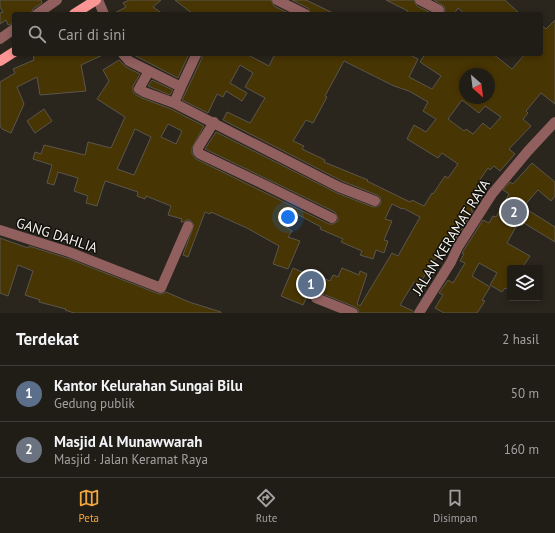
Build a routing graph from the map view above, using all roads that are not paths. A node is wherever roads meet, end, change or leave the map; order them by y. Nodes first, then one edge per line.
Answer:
1 (57, 0) edge
2 (97, 0) edge
3 (277, 0) edge
4 (420, 0) edge
5 (439, 10) dead end
6 (40, 12) edge
7 (77, 12) edge
8 (103, 12) edge
9 (301, 12) edge
10 (12, 31) edge
11 (0, 39) edge
12 (12, 53) edge
13 (124, 56) edge
14 (196, 56) edge
15 (0, 60) edge
16 (149, 71) junction
17 (181, 87) junction
18 (174, 102) junction
19 (214, 122) junction
20 (555, 122) edge
21 (375, 201) dead end
22 (332, 218) dead end
23 (188, 226) dead end
24 (0, 230) edge
25 (316, 298) dead end
26 (353, 313) edge
27 (420, 313) edge

1 - 6 street
2 - 7 main road
2 - 8 street
3 - 9 street
4 - 5 street
10 - 11 street
12 - 15 main road
13 - 16 street
14 - 17 street
16 - 17 street
16 - 18 street
17 - 18 street
18 - 19 street
19 - 21 street
19 - 22 street
20 - 27 street, JALAN KERAMAT RAYA
23 - 24 street, GANG DAHLIA
25 - 26 street

